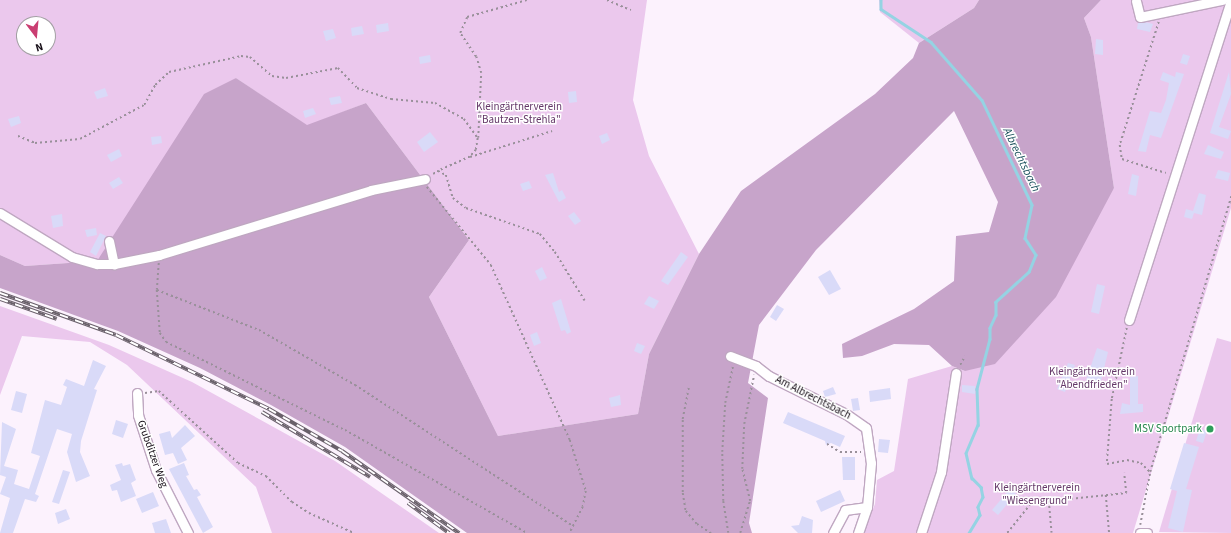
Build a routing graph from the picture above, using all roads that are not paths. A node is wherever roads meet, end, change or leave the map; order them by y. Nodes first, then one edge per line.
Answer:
1 (1222, 0) edge
2 (1231, 0) edge
3 (1136, 1) dead end
4 (425, 179) road end
5 (0, 213) edge
6 (109, 241) dead end
7 (114, 264) junction
8 (1128, 320) road end
9 (732, 357) road end
10 (956, 373) dead end
11 (137, 393) road end
12 (867, 507) junction
13 (188, 533) edge
14 (833, 533) edge
15 (858, 533) edge
16 (921, 533) edge

1 - 3 street
2 - 8 street
4 - 7 street
5 - 7 street
6 - 7 street
9 - 12 street, Am Albrechtsbach
10 - 16 street
11 - 13 street, Grubditzer Weg
12 - 14 street
12 - 15 street, Am Albrechtsbach

